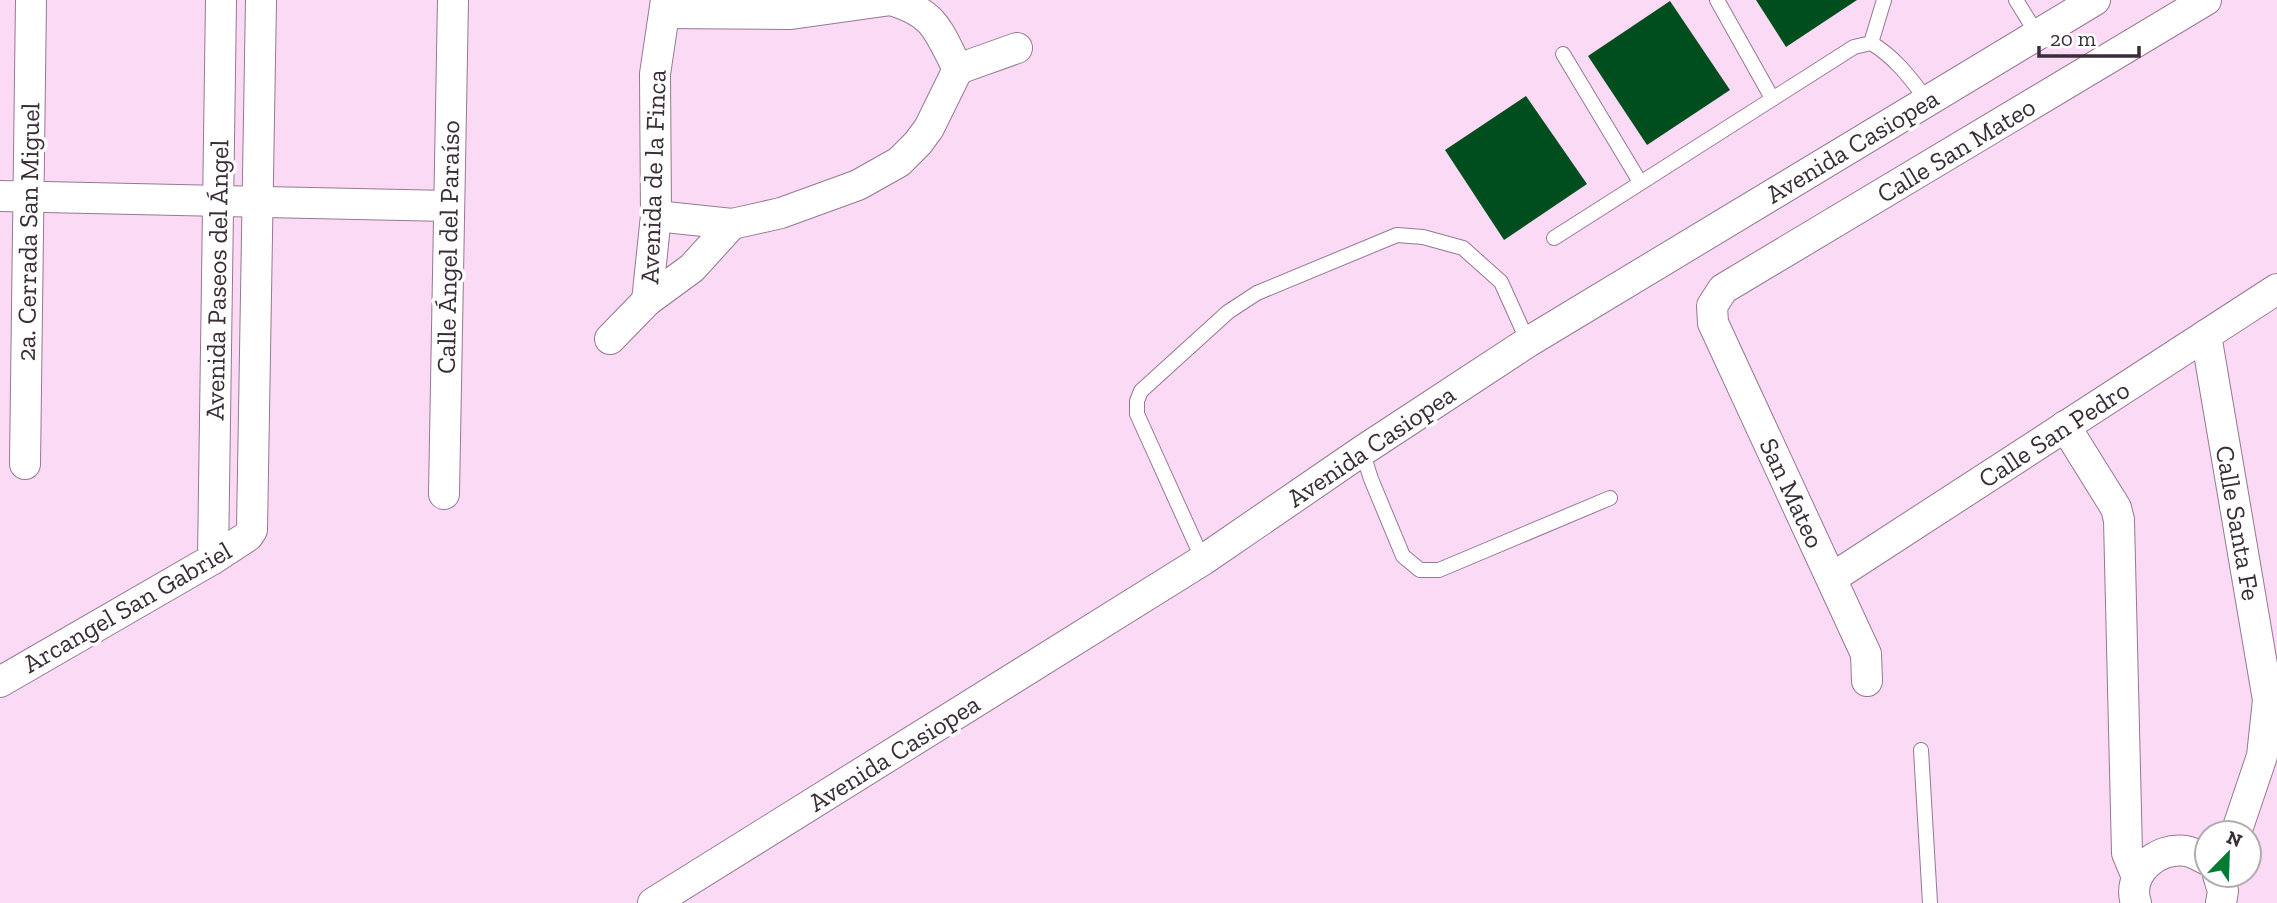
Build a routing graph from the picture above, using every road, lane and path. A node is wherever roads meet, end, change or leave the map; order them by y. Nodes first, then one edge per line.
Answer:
1 (31, 0) edge
2 (221, 0) edge
3 (261, 0) edge
4 (453, 0) edge
5 (891, 0) edge
6 (1717, 0) edge
7 (1884, 0) edge
8 (2016, 0) edge
9 (2095, 0) edge
10 (2206, 0) edge
11 (666, 6) edge
12 (2037, 34) junction
13 (1871, 43) junction
14 (1017, 48) dead end
15 (1563, 54) dead end
16 (958, 69) junction
17 (1772, 98) junction
18 (1927, 100) junction
19 (1640, 182) junction
20 (14, 196) edge
21 (218, 201) junction
22 (258, 201) junction
23 (449, 206) junction
24 (656, 216) junction
25 (732, 224) junction
26 (1554, 237) dead end
27 (2277, 289) edge
28 (648, 301) junction
29 (1712, 306) joint
30 (2206, 335) junction
31 (610, 339) dead end
32 (1528, 342) junction
33 (2065, 426) junction
34 (1362, 451) junction
35 (25, 464) dead end
36 (444, 495) dead end
37 (1610, 498) dead end
38 (252, 530) joint
39 (213, 559) junction
40 (1203, 561) junction
41 (1832, 578) junction
42 (2271, 678) edge
43 (1867, 681) dead end
44 (0, 682) edge
45 (1921, 750) dead end
46 (2241, 819) edge
47 (2193, 855) edge
48 (2136, 890) edge
49 (653, 903) edge
50 (1930, 903) edge

1 - 20 street, 2a. Cerrada San Miguel
2 - 21 street, Avenida Paseos del Ángel
3 - 22 street, Avenida Paseos del Ángel
4 - 23 street, Calle Ángel del Paraíso
5 - 11 street
5 - 16 street
6 - 17 lane
7 - 13 lane
8 - 12 lane
9 - 12 street, Avenida Casiopea
10 - 29 street, Calle San Mateo
11 - 24 street, Avenida de la Finca
12 - 18 street, Avenida Casiopea
13 - 17 lane
13 - 18 lane
14 - 16 street
15 - 19 lane
16 - 25 street
17 - 19 lane
18 - 32 street, Avenida Casiopea
19 - 26 lane
20 - 21 street
20 - 35 street, 2a. Cerrada San Miguel
21 - 22 street
21 - 39 street, Avenida Paseos del Ángel
22 - 23 street
22 - 38 street, Avenida Paseos del Ángel
23 - 36 street, Calle Ángel del Paraíso
24 - 25 street
24 - 28 street, Avenida de la Finca
25 - 28 street
27 - 30 street, Calle San Pedro
28 - 31 street, Avenida de la Finca
29 - 41 street, San Mateo
30 - 33 street, Calle San Pedro
30 - 42 street, Calle Santa Fe
32 - 34 street, Avenida Casiopea
32 - 40 lane
33 - 41 street, Calle San Pedro
33 - 48 street
34 - 37 lane
34 - 40 street, Avenida Casiopea
38 - 39 street, Arcangel San Gabriel
39 - 44 street, Arcangel San Gabriel
40 - 49 street, Avenida Casiopea
41 - 43 street, San Mateo
42 - 46 street, Calle Santa Fe
45 - 50 lane
47 - 48 street

